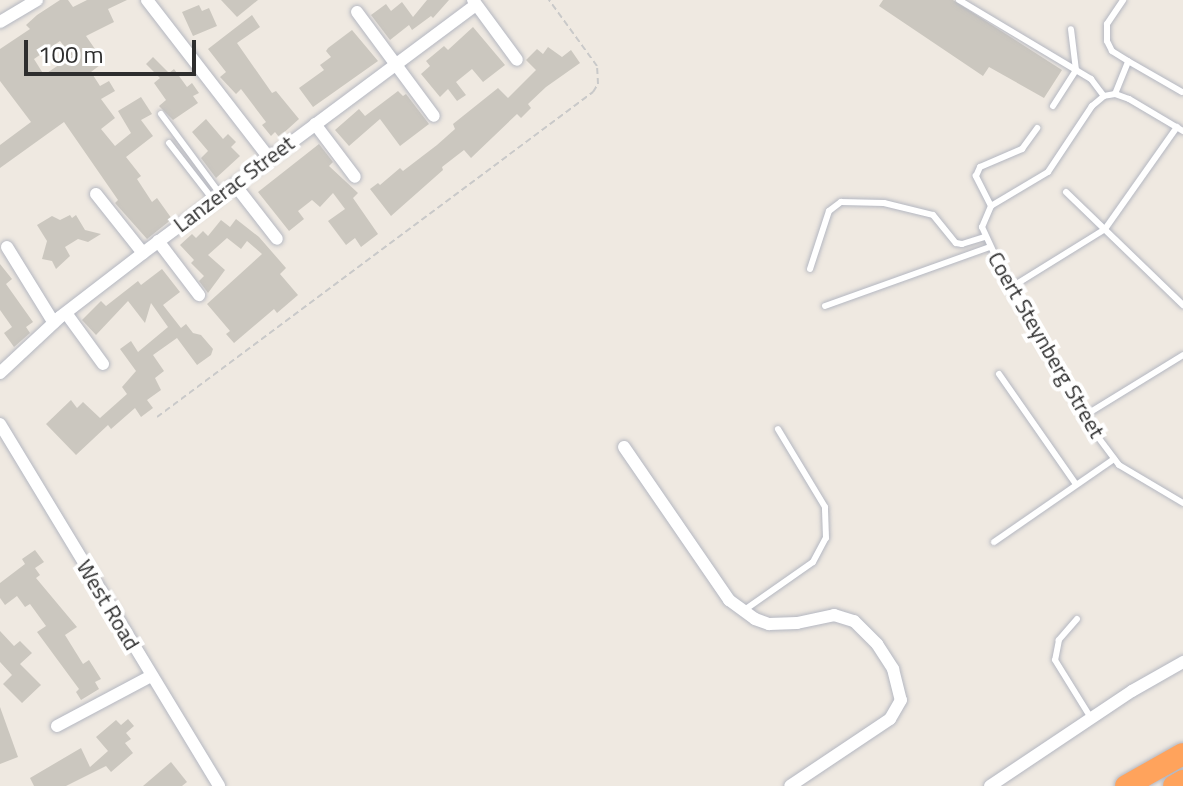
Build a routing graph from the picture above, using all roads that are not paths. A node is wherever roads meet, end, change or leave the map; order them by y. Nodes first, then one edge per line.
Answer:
1 (37, 0) edge
2 (147, 0) edge
3 (959, 0) edge
4 (1123, 0) edge
5 (474, 2) edge
6 (357, 12) dead end
7 (0, 22) edge
8 (1071, 29) dead end
9 (517, 60) dead end
10 (1128, 61) junction
11 (395, 65) junction
12 (1076, 70) junction
13 (1182, 92) edge
14 (1115, 94) junction
15 (1104, 96) junction
16 (1053, 106) dead end
17 (161, 114) dead end
18 (434, 116) dead end
19 (315, 124) junction
20 (1037, 128) dead end
21 (1180, 129) edge
22 (169, 143) dead end
23 (269, 158) junction
24 (355, 177) dead end
25 (235, 185) junction
26 (1066, 192) dead end
27 (96, 194) dead end
28 (218, 198) junction
29 (991, 206) junction
30 (1105, 229) junction
31 (985, 237) junction
32 (277, 239) dead end
33 (158, 241) junction
34 (7, 247) dead end
35 (990, 247) junction
36 (143, 253) junction
37 (810, 269) dead end
38 (1010, 288) junction
39 (199, 295) dead end
40 (1183, 305) edge
41 (825, 306) dead end
42 (66, 313) junction
43 (54, 323) junction
44 (1183, 355) edge
45 (103, 364) dead end
46 (0, 373) edge
47 (999, 374) dead end
48 (1084, 416) junction
49 (0, 424) edge
50 (778, 429) dead end
51 (624, 447) dead end
52 (1114, 459) junction
53 (1075, 483) junction
54 (1183, 503) edge
55 (994, 542) dead end
56 (743, 611) junction
57 (1077, 619) dead end
58 (1183, 662) edge
59 (151, 676) junction
60 (1091, 718) junction
61 (57, 726) dead end
62 (1183, 754) edge
63 (1183, 781) edge
64 (219, 786) edge
65 (790, 786) edge
66 (990, 786) edge
67 (1126, 786) edge
68 (1174, 786) edge

1 - 7 street
2 - 23 street
3 - 12 lane
4 - 10 lane
5 - 9 street
5 - 11 street, Lanzerac Street
6 - 11 street
8 - 12 lane
10 - 13 lane
10 - 14 lane
11 - 18 street
11 - 19 street, Lanzerac Street
12 - 15 lane
12 - 16 lane
14 - 15 lane
14 - 21 lane
15 - 29 lane
17 - 28 lane
19 - 23 street, Lanzerac Street
19 - 24 street
20 - 29 lane
21 - 30 lane
22 - 28 lane
23 - 25 street, Lanzerac Street
25 - 28 street, Lanzerac Street
25 - 32 street
26 - 30 lane
27 - 36 street
28 - 33 street, Lanzerac Street
29 - 31 lane, Coert Steynberg Street
30 - 38 lane
30 - 40 lane
31 - 35 lane, Coert Steynberg Street
31 - 37 lane
33 - 36 street, Lanzerac Street
33 - 39 street
34 - 43 street
35 - 38 lane, Coert Steynberg Street
35 - 41 lane
36 - 42 street, Lanzerac Street
38 - 48 lane, Coert Steynberg Street
42 - 43 street, Lanzerac Street
42 - 45 street
43 - 46 street, Lanzerac Street
44 - 48 lane
47 - 53 lane
48 - 52 lane, Coert Steynberg Street
49 - 59 street, West Road
50 - 56 lane
51 - 56 street
52 - 53 lane
52 - 54 lane, Coert Steynberg Street
53 - 55 lane
56 - 65 street
57 - 60 lane
58 - 60 street
59 - 61 street
59 - 64 street, West Road
60 - 66 street
62 - 67 highway
63 - 68 highway

